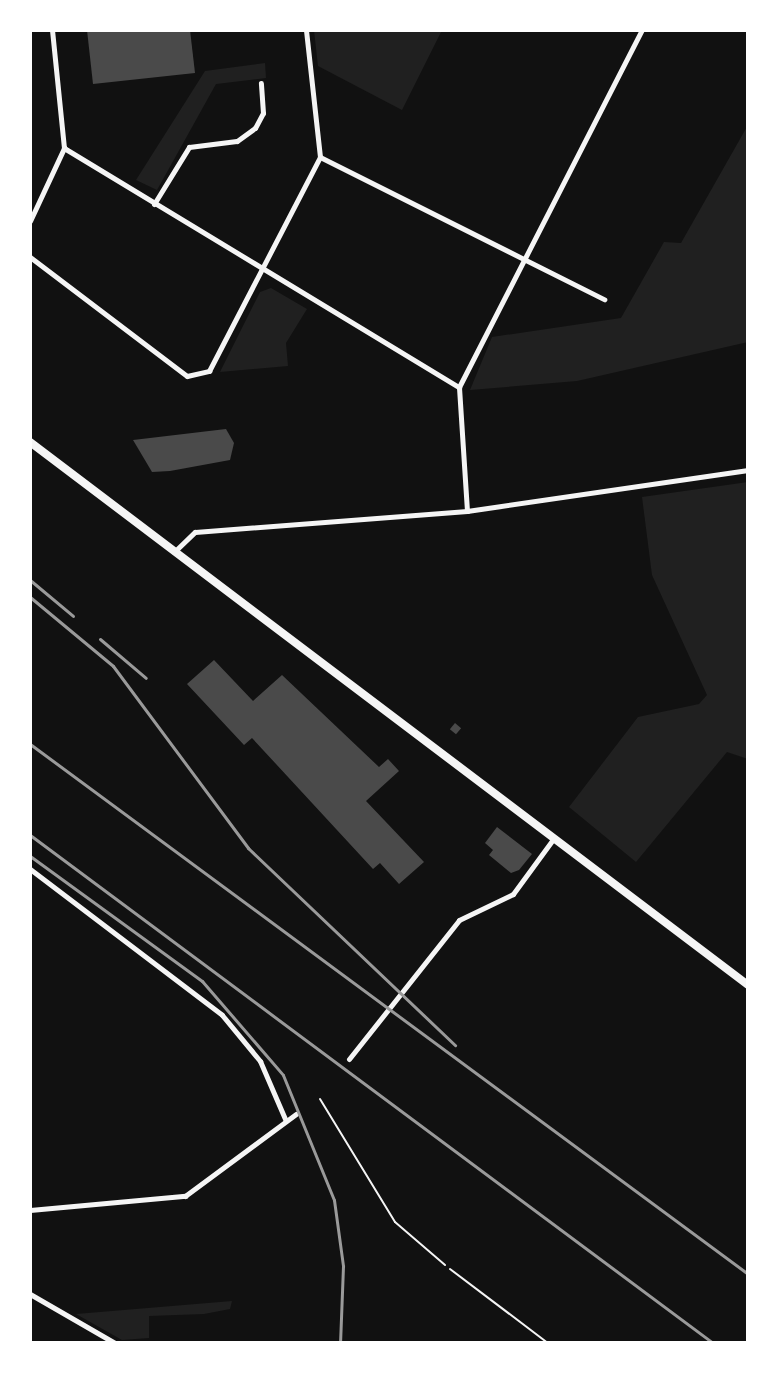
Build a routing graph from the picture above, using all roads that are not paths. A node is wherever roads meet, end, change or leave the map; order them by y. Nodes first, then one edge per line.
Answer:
1 (52, 30) edge
2 (306, 30) edge
3 (642, 30) edge
4 (261, 83) dead end
5 (64, 148) junction
6 (320, 157) junction
7 (154, 204) junction
8 (30, 221) edge
9 (30, 257) edge
10 (524, 260) junction
11 (261, 272) junction
12 (604, 299) dead end
13 (459, 387) junction
14 (30, 442) edge
15 (748, 470) edge
16 (467, 511) junction
17 (174, 552) junction
18 (554, 838) junction
19 (30, 869) edge
20 (748, 985) edge
21 (349, 1059) dead end
22 (320, 1099) dead end
23 (296, 1114) dead end
24 (286, 1121) junction
25 (30, 1210) edge
26 (445, 1265) road end
27 (30, 1294) edge
28 (115, 1343) edge

1 - 5 street
2 - 6 street
3 - 10 street
4 - 7 street
5 - 7 street
5 - 8 street
6 - 10 street
6 - 11 street
7 - 11 street
9 - 11 street
10 - 12 street
10 - 13 street
11 - 13 street
13 - 16 street
14 - 17 main road
15 - 16 street
16 - 17 street
17 - 18 main road
18 - 20 main road
18 - 21 street
19 - 24 street
22 - 26 lane
23 - 24 street
24 - 25 street
27 - 28 street

